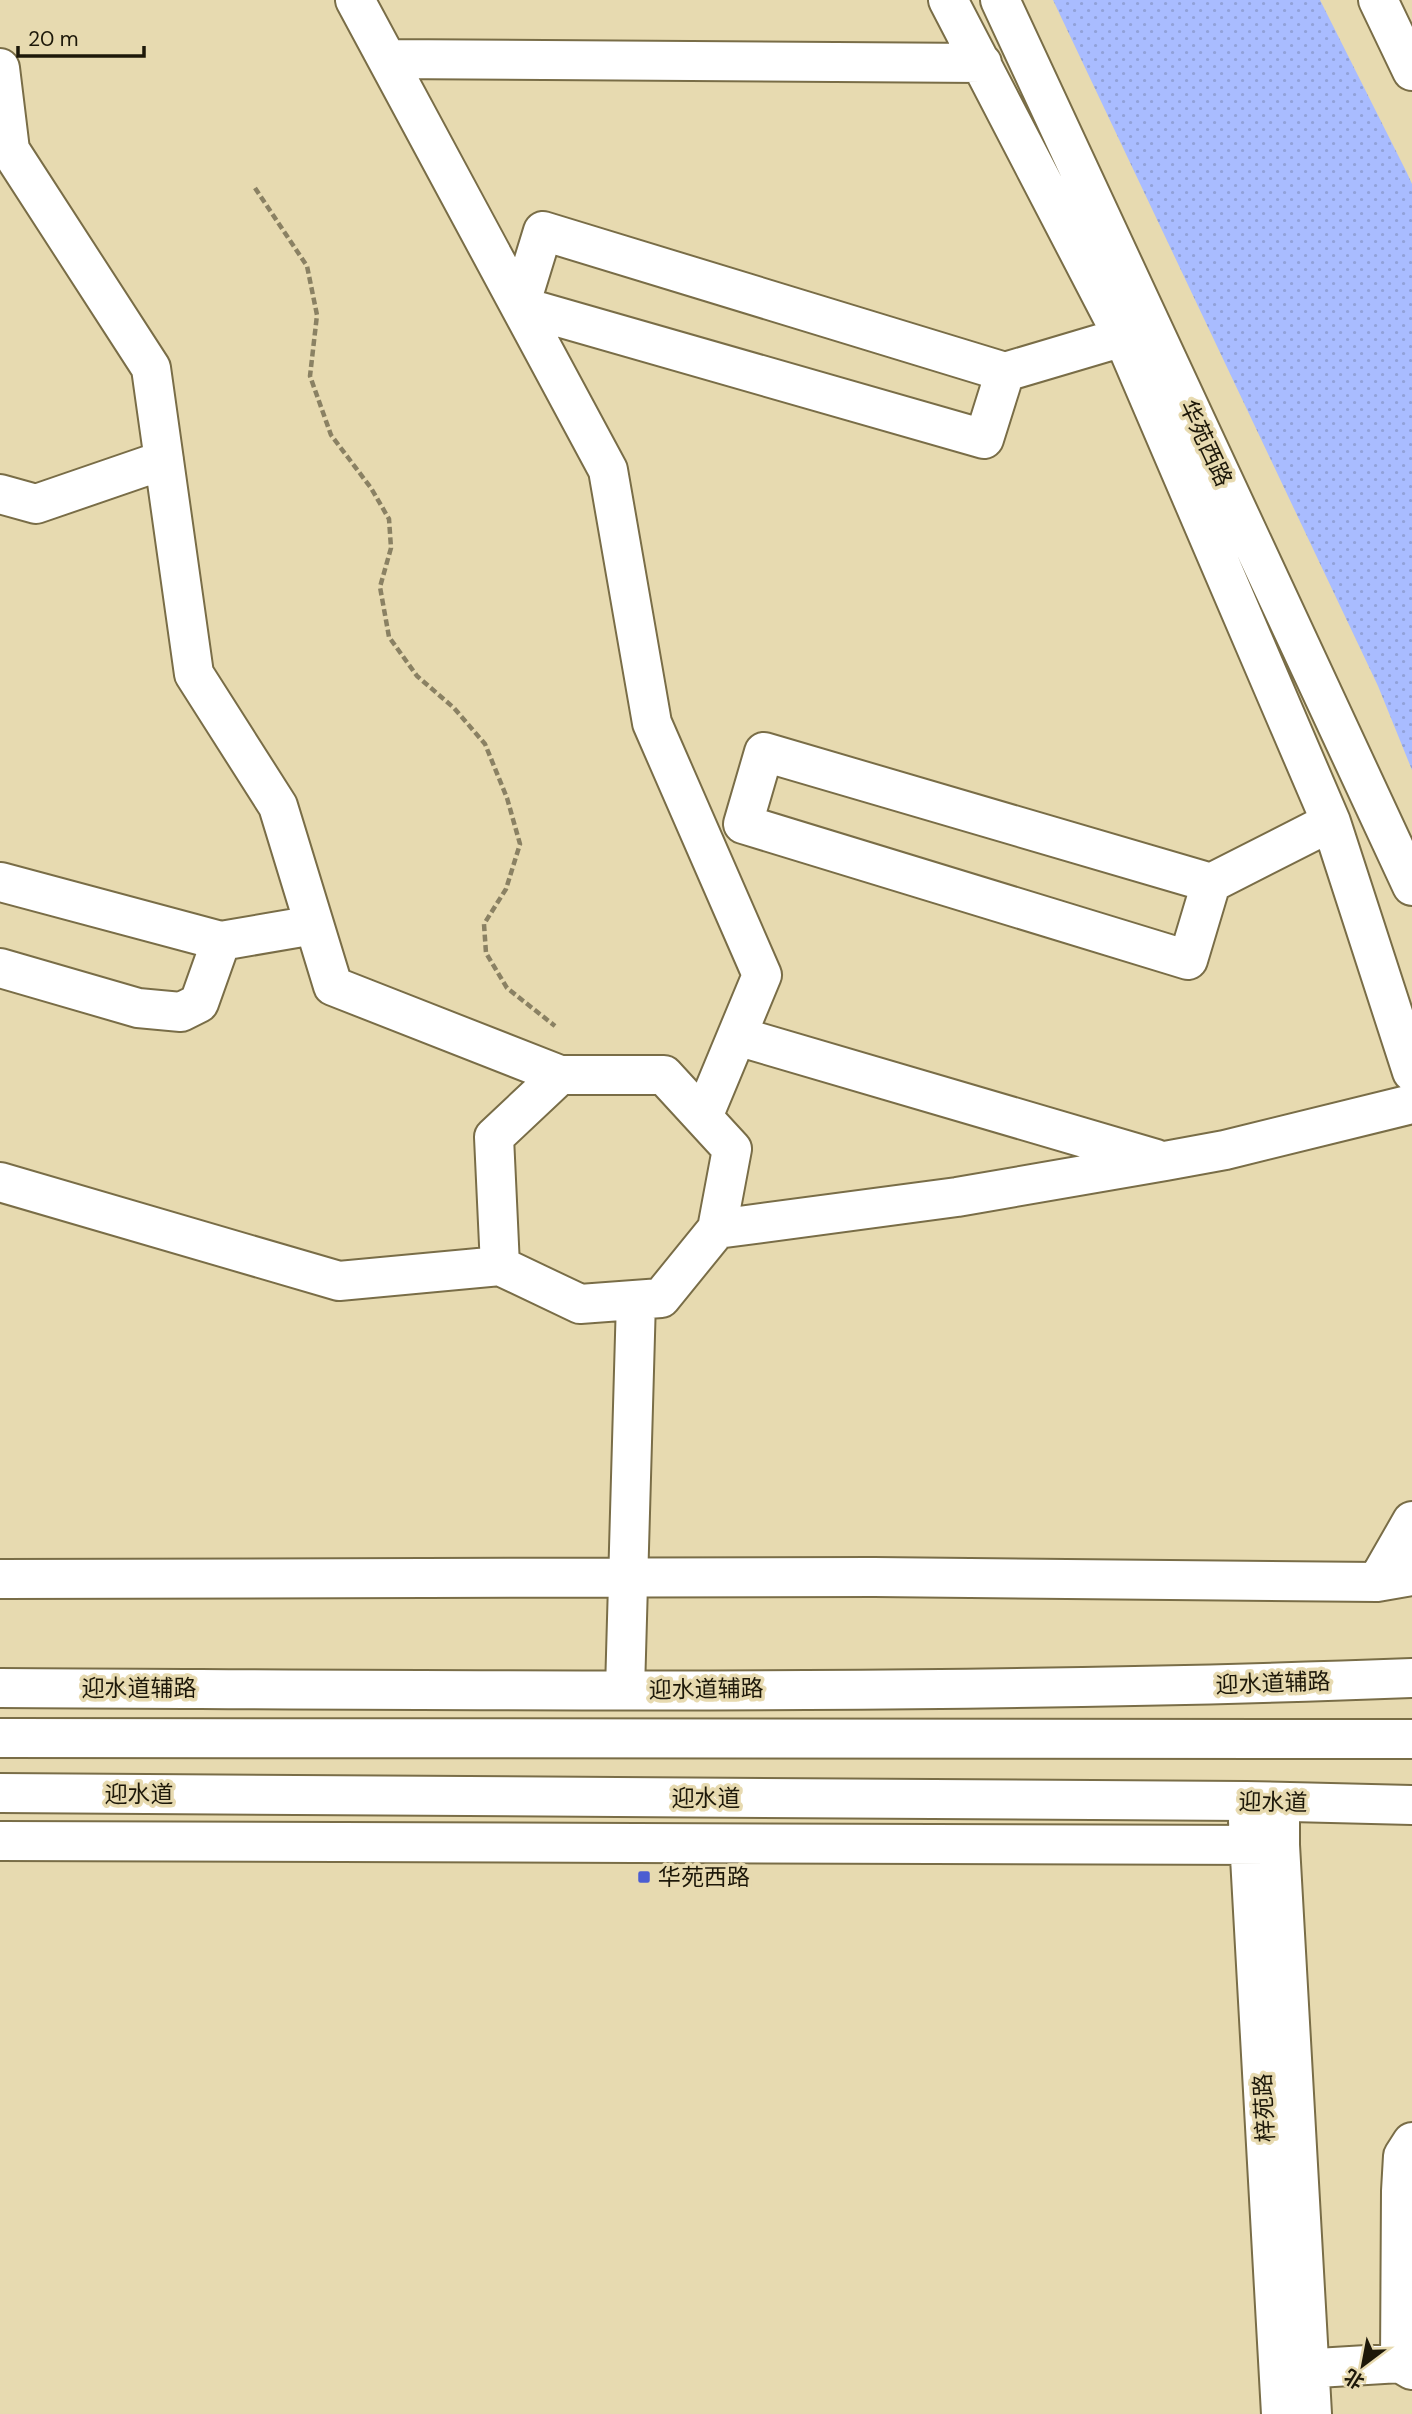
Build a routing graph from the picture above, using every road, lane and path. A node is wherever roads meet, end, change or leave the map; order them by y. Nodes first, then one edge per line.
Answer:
1 (355, 0) edge
2 (948, 0) edge
3 (1000, 0) edge
4 (1378, 0) edge
5 (387, 59) junction
6 (982, 63) junction
7 (0, 68) edge
8 (1412, 71) edge
9 (255, 188) dead end
10 (520, 306) junction
11 (1123, 337) junction
12 (1005, 372) junction
13 (164, 460) junction
14 (0, 494) edge
15 (1331, 821) junction
16 (743, 824) junction
17 (704, 841) junction
18 (1, 882) edge
19 (1211, 883) junction
20 (1412, 886) edge
21 (314, 925) junction
22 (221, 941) junction
23 (0, 968) edge
24 (561, 1032) dead end
25 (737, 1036) junction
26 (1412, 1072) edge
27 (560, 1075) junction
28 (1412, 1104) edge
29 (703, 1117) junction
30 (1165, 1161) junction
31 (0, 1182) edge
32 (717, 1228) junction
33 (500, 1266) junction
34 (636, 1300) junction
35 (1412, 1521) edge
36 (0, 1578) edge
37 (629, 1578) junction
38 (1394, 1579) edge
39 (1412, 1678) edge
40 (0, 1688) edge
41 (625, 1690) junction
42 (0, 1738) edge
43 (1412, 1739) edge
44 (0, 1793) edge
45 (1263, 1801) junction
46 (1412, 1805) edge
47 (0, 1841) edge
48 (1264, 1845) junction
49 (1412, 2141) edge
50 (1406, 2367) edge
51 (1294, 2369) junction
52 (1281, 2414) edge
53 (1312, 2414) edge

1 - 5 main road
2 - 6 main road
3 - 20 main road, 华苑西路
4 - 8 main road
5 - 6 main road
5 - 10 main road
6 - 11 main road
7 - 13 main road
9 - 24 path
10 - 12 main road
10 - 12 main road
10 - 17 main road
11 - 12 main road
11 - 15 main road
13 - 14 main road
13 - 21 main road
15 - 19 main road
15 - 26 main road
16 - 17 main road
16 - 19 main road
16 - 19 main road
17 - 25 main road
18 - 22 main road
21 - 22 main road
21 - 27 main road
22 - 23 main road
25 - 29 main road
25 - 30 main road
27 - 29 main road
27 - 33 main road
28 - 30 main road
29 - 32 main road
30 - 32 main road
31 - 33 main road
32 - 34 main road
33 - 34 main road
34 - 37 main road
35 - 38 main road
36 - 37 main road
37 - 38 main road
37 - 41 main road
39 - 41 main road, 迎水道辅路
40 - 41 main road, 迎水道辅路
42 - 43 main road
44 - 45 main road, 迎水道
45 - 46 main road, 迎水道
45 - 48 main road, 梓苑路
47 - 48 main road
48 - 51 main road, 梓苑路
49 - 50 main road
50 - 51 main road
51 - 52 main road, 梓苑路
51 - 53 main road, 梓苑路

